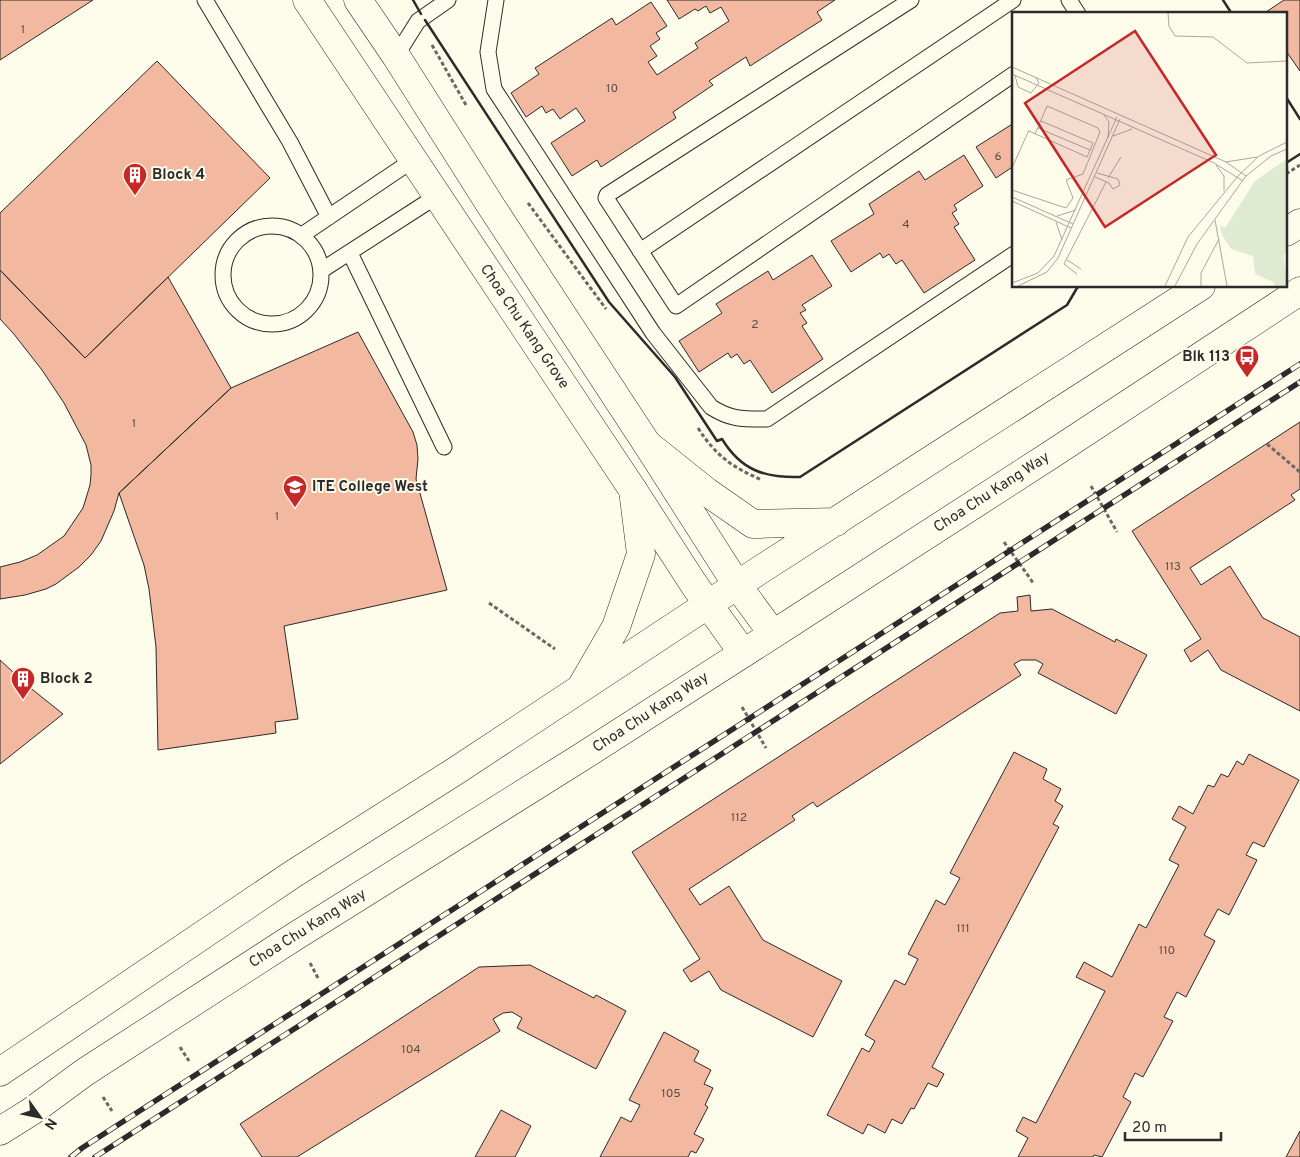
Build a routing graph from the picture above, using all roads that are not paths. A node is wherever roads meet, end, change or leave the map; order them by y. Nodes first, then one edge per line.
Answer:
1 (205, 0) edge
2 (306, 0) edge
3 (358, 0) edge
4 (448, 0) edge
5 (496, 0) edge
6 (911, 0) edge
7 (1013, 0) edge
8 (1069, 0) edge
9 (1077, 12) edge
10 (396, 56) junction
11 (1012, 75) edge
12 (413, 160) junction
13 (437, 196) junction
14 (329, 217) junction
15 (1300, 223) edge
16 (1288, 231) edge
17 (302, 235) junction
18 (640, 251) junction
19 (350, 253) junction
20 (1012, 255) edge
21 (322, 270) junction
22 (1198, 288) edge
23 (1300, 291) edge
24 (647, 444) junction
25 (444, 447) dead end
26 (633, 490) junction
27 (836, 522) junction
28 (737, 585) junction
29 (708, 604) junction
30 (773, 634) junction
31 (743, 653) junction
32 (580, 690) junction
33 (0, 1072) edge
34 (0, 1131) edge

1 - 14 lane
2 - 12 main road, Choa Chu Kang Grove
3 - 10 main road
4 - 10 lane
5 - 20 lane
6 - 18 lane
7 - 18 lane
8 - 9 lane
10 - 24 main road
11 - 18 lane
12 - 13 main road, Choa Chu Kang Grove
12 - 14 lane
13 - 19 lane
13 - 26 main road, Choa Chu Kang Grove
14 - 17 lane
15 - 16 main road
17 - 21 lane
17 - 21 lane
19 - 21 lane
19 - 25 lane
22 - 27 main road
23 - 30 main road, Choa Chu Kang Way
24 - 27 main road
24 - 28 main road
26 - 29 main road, Choa Chu Kang Grove
26 - 32 main road
27 - 28 main road
28 - 29 main road
28 - 30 main road
29 - 31 main road, Choa Chu Kang Grove
29 - 32 main road
30 - 31 main road, Choa Chu Kang Way
31 - 34 main road, Choa Chu Kang Way
32 - 33 main road

